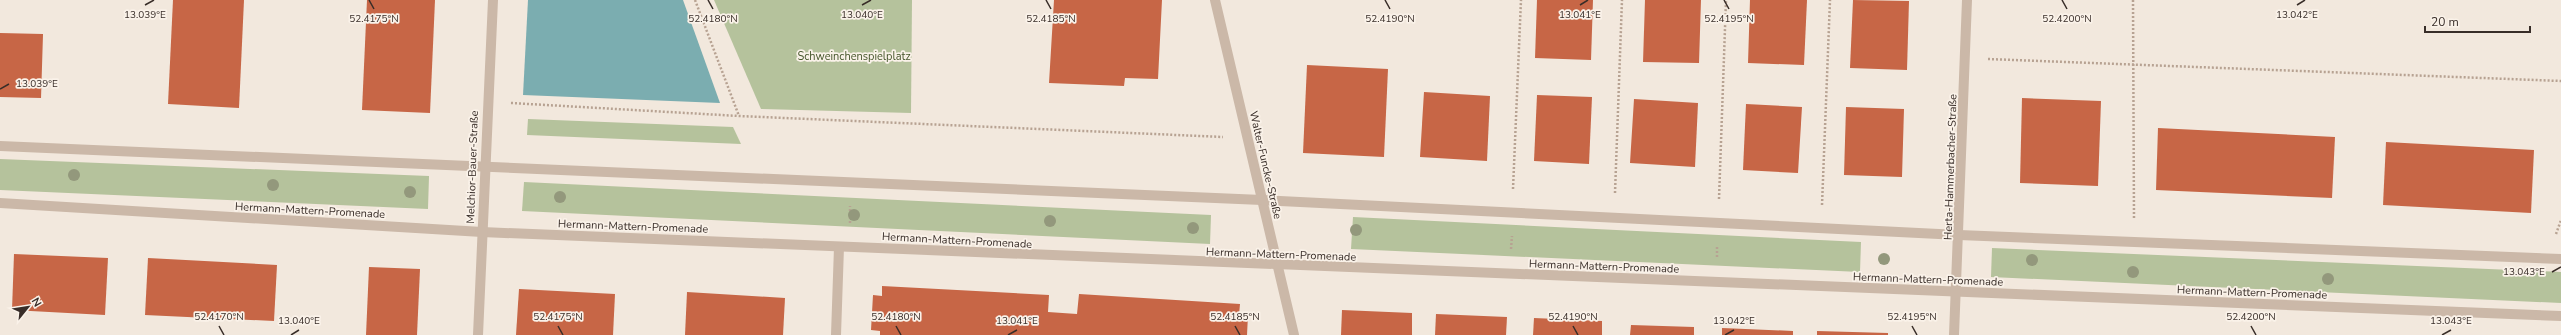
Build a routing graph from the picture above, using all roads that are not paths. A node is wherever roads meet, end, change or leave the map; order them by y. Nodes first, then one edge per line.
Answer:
1 (493, 0) edge
2 (1215, 0) edge
3 (1967, 0) edge
4 (0, 146) edge
5 (484, 166) junction
6 (1262, 200) junction
7 (0, 203) edge
8 (482, 232) junction
9 (1959, 235) junction
10 (844, 247) junction
11 (2561, 259) edge
12 (1278, 266) junction
13 (1957, 292) junction
14 (2561, 316) edge
15 (478, 335) edge
16 (836, 335) edge
17 (1294, 335) edge
18 (1954, 335) edge

1 - 5 street, Melchior-Bauer-Straße
2 - 6 street, Walter-Funcke-Straße
3 - 9 street, Herta-Hammerbacher-Straße
4 - 5 street
5 - 6 street
5 - 8 street, Melchior-Bauer-Straße
6 - 9 street
6 - 12 street, Walter-Funcke-Straße
7 - 8 street, Hermann-Mattern-Promenade
8 - 10 street, Hermann-Mattern-Promenade
8 - 15 street, Melchior-Bauer-Straße
9 - 11 street
9 - 13 street, Herta-Hammerbacher-Straße
10 - 12 street, Hermann-Mattern-Promenade
10 - 16 street
12 - 13 street, Hermann-Mattern-Promenade
12 - 17 street, Walter-Funcke-Straße
13 - 14 street, Hermann-Mattern-Promenade
13 - 18 street, Herta-Hammerbacher-Straße

